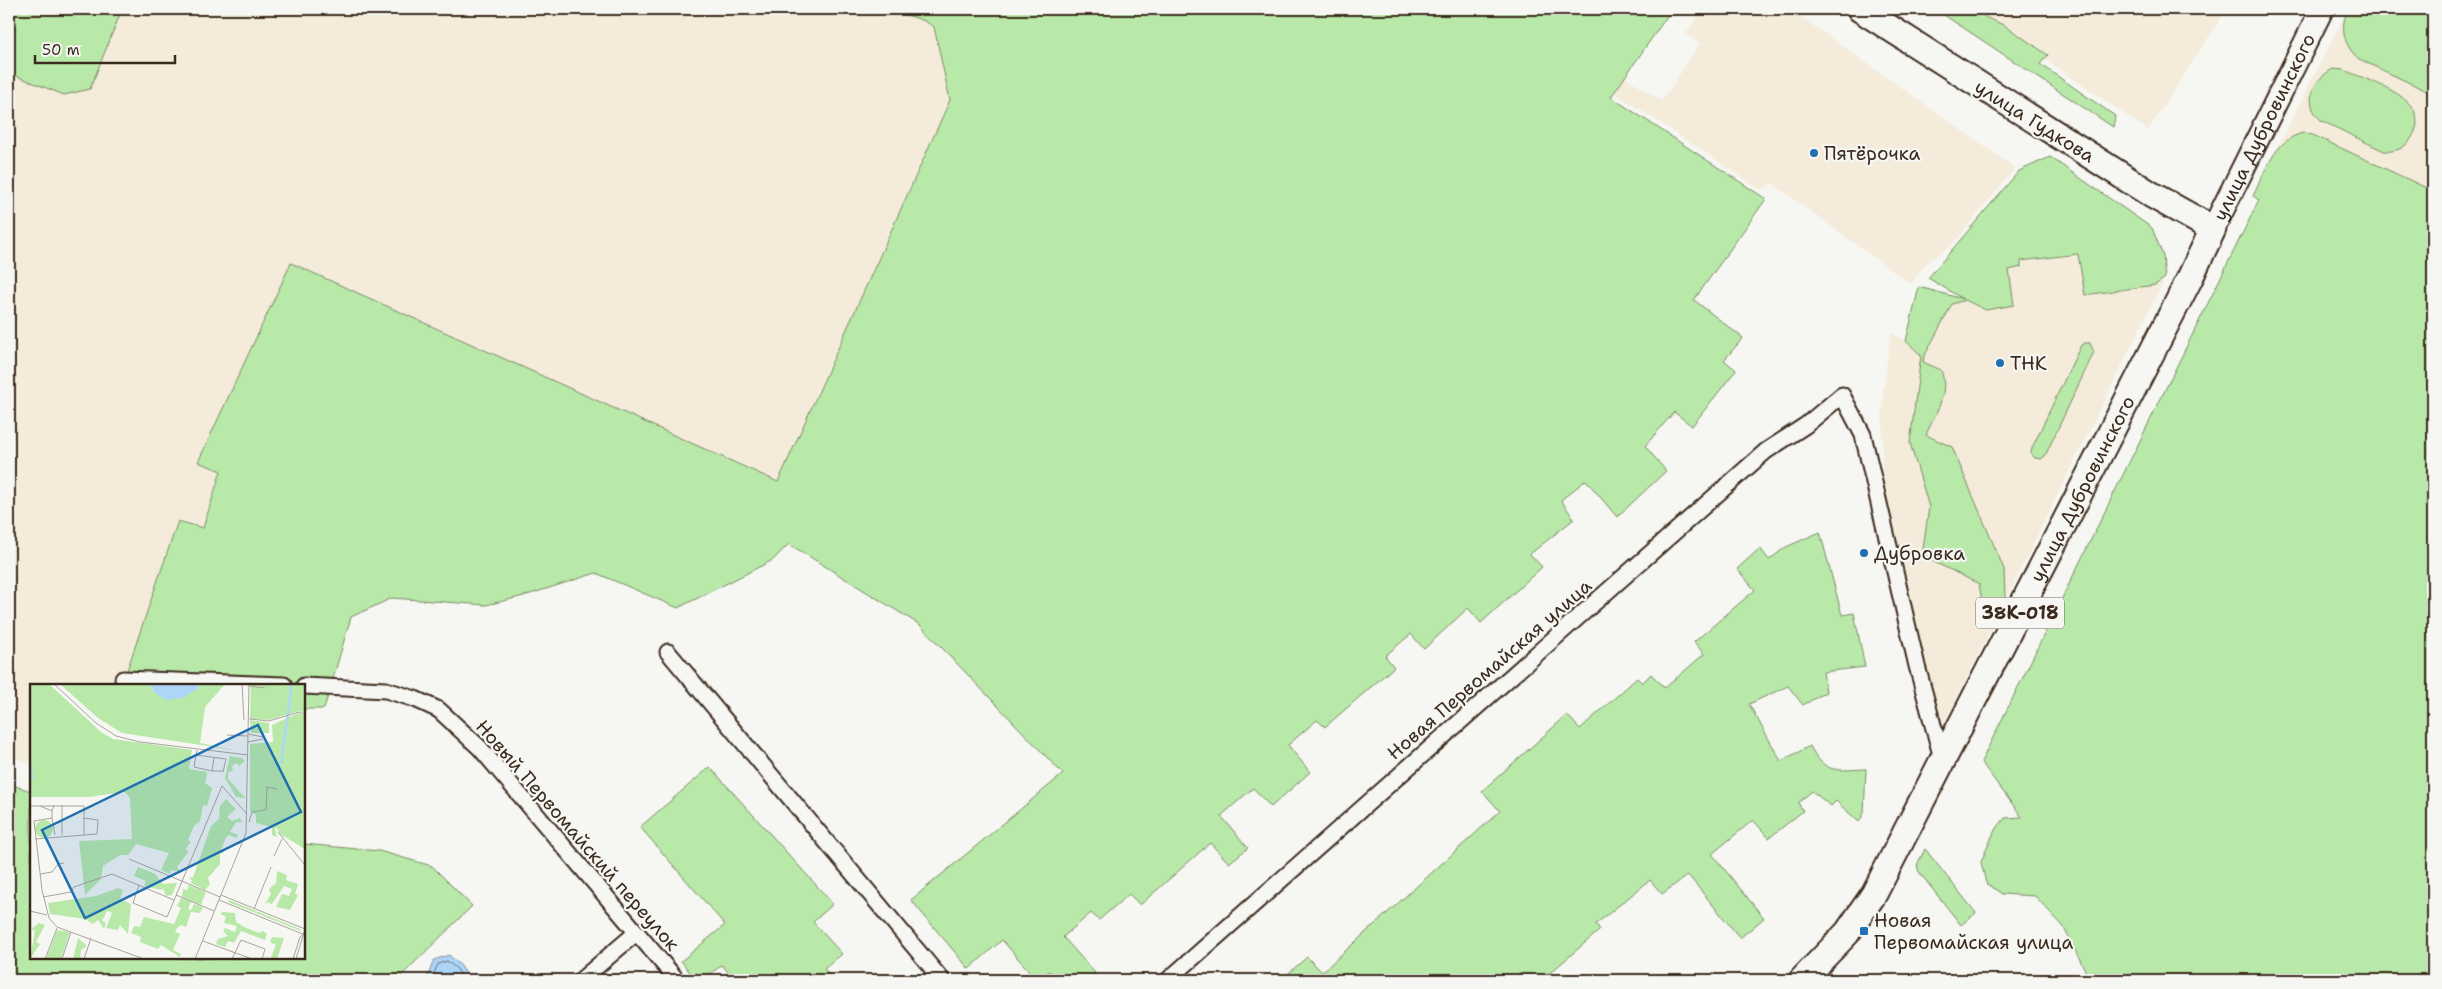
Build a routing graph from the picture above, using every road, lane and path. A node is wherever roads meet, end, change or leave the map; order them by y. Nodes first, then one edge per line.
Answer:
1 (1860, 9) edge
2 (2322, 9) edge
3 (2213, 230) junction
4 (668, 652) dead end
5 (123, 679) dead end
6 (257, 684) edge
7 (305, 686) edge
8 (1943, 763) junction
9 (636, 933) junction
10 (581, 980) edge
11 (677, 980) edge
12 (942, 980) edge
13 (1168, 980) edge
14 (1802, 980) edge

1 - 3 main road, улица Гудкова
2 - 3 main road, улица Дубровинского / 38К-018
3 - 8 main road, улица Дубровинского / 38К-018
4 - 12 street
5 - 6 street
7 - 9 street, Новый Первомайский переулок
8 - 13 street, Новая Первомайская улица
8 - 14 main road, улица Дубровинского / 38К-018
9 - 10 street
9 - 11 street, Новый Первомайский переулок

